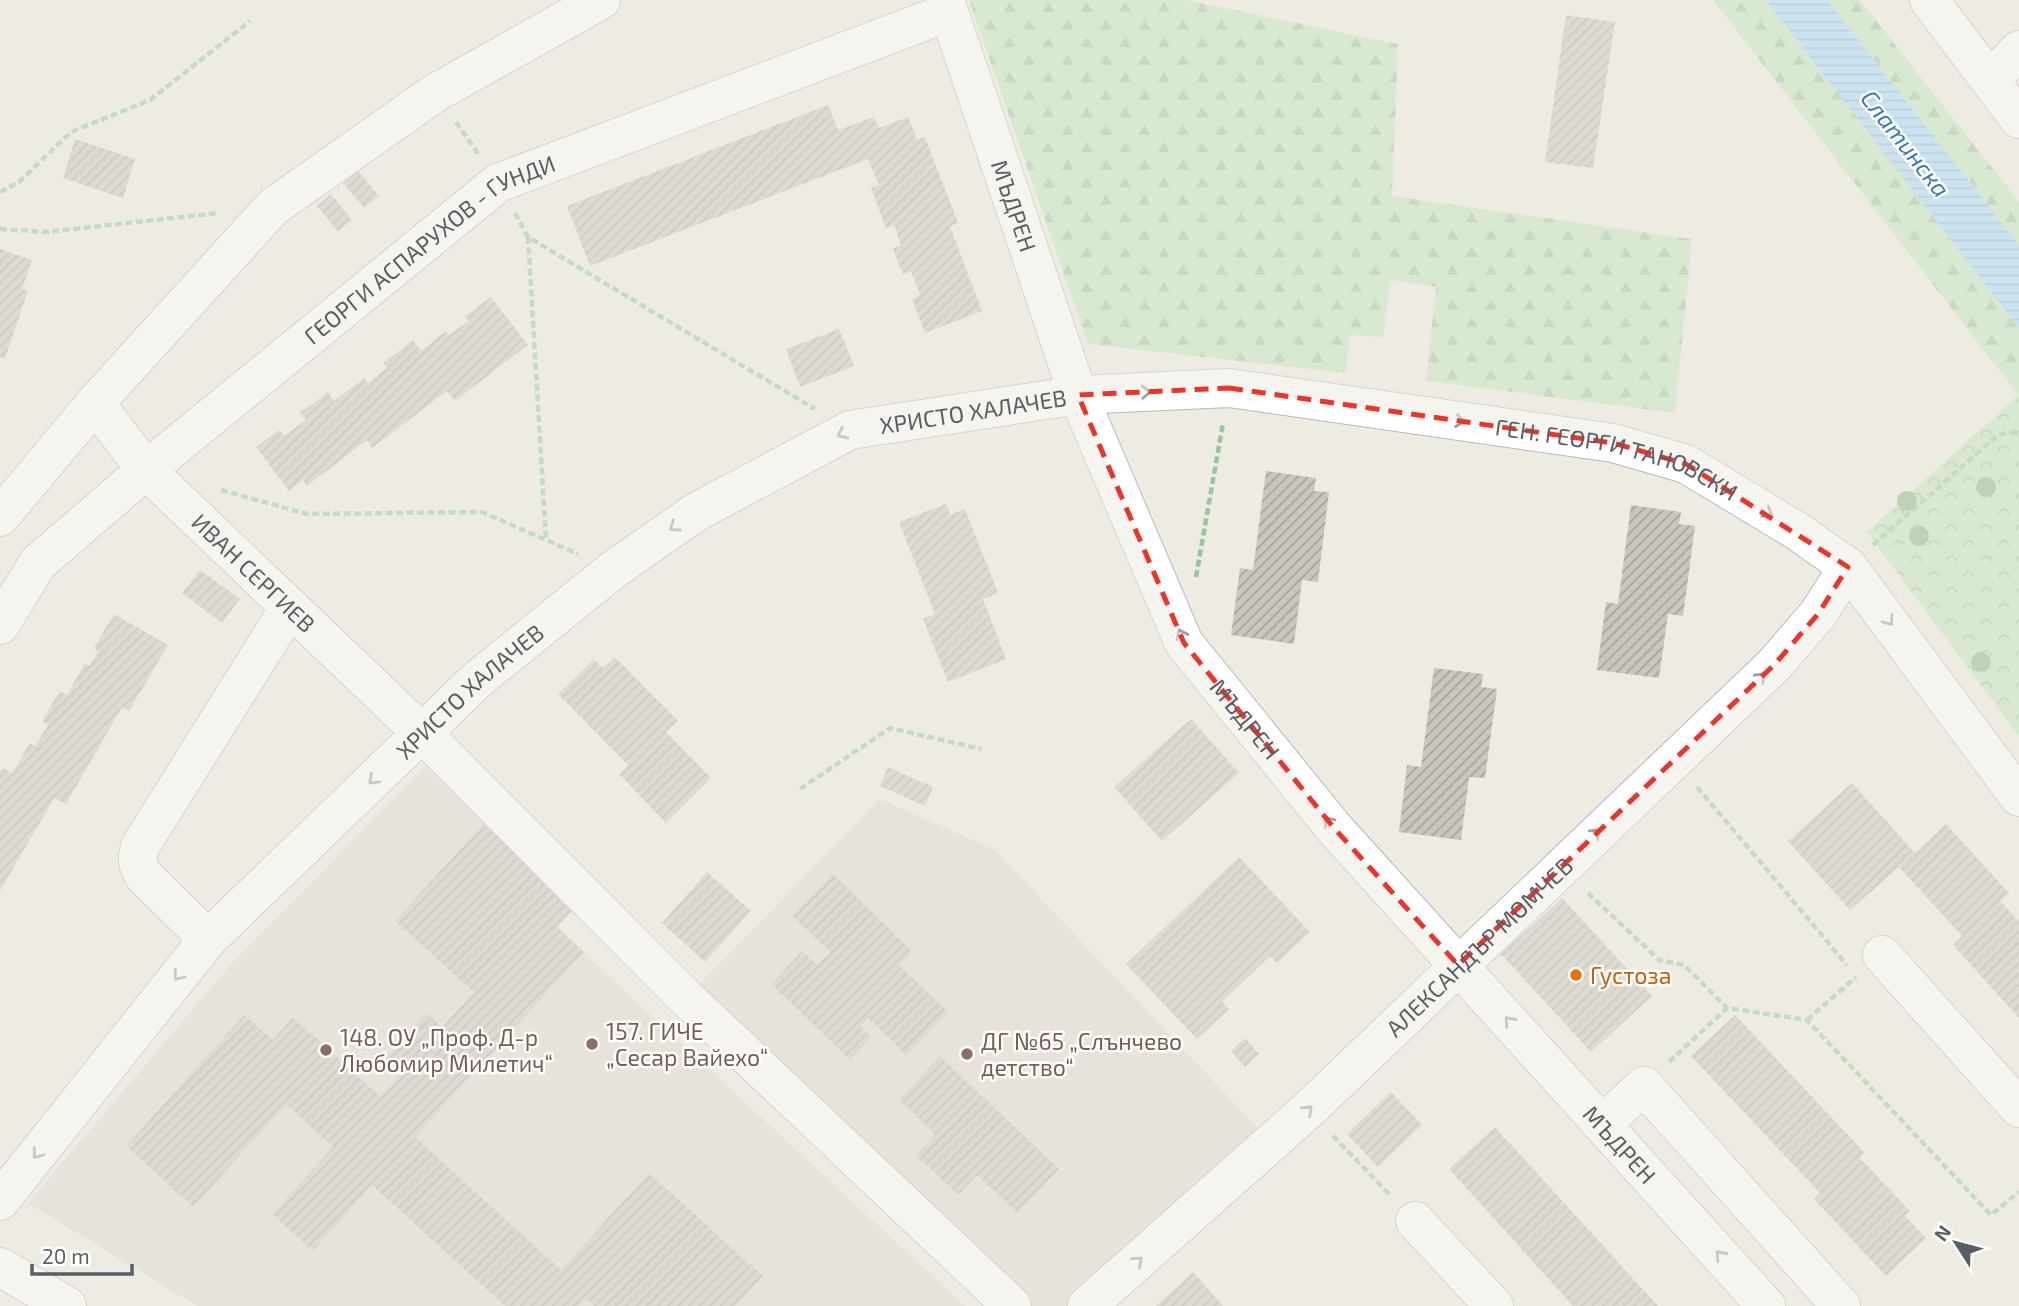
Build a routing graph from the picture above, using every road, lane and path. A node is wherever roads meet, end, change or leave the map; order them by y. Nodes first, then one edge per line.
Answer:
1 (601, 0) edge
2 (1929, 0) edge
3 (947, 6) edge
4 (250, 21) dead end
5 (2019, 50) edge
6 (1991, 80) junction
7 (435, 93) junction
8 (2019, 119) edge
9 (498, 183) junction
10 (0, 192) edge
11 (219, 213) dead end
12 (0, 229) edge
13 (528, 237) junction
14 (1229, 388) junction
15 (1077, 395) junction
16 (95, 403) junction
17 (849, 430) junction
18 (2019, 431) edge
19 (146, 470) junction
20 (213, 488) dead end
21 (0, 517) edge
22 (546, 540) junction
23 (1848, 567) junction
24 (613, 570) junction
25 (1193, 589) dead end
26 (290, 607) junction
27 (0, 625) edge
28 (422, 733) junction
29 (981, 749) dead end
30 (1674, 761) junction
31 (800, 789) dead end
32 (2019, 797) edge
33 (1560, 867) junction
34 (208, 939) junction
35 (1458, 965) junction
36 (1869, 966) junction
37 (1727, 1008) junction
38 (1807, 1020) junction
39 (1644, 1086) junction
40 (2019, 1108) edge
41 (1308, 1110) junction
42 (1602, 1125) junction
43 (2019, 1192) edge
44 (0, 1200) edge
45 (1415, 1221) joint
46 (0, 1267) edge
47 (67, 1306) edge
48 (1012, 1306) edge
49 (1087, 1306) edge
50 (1494, 1306) edge
51 (1766, 1306) edge
52 (1841, 1306) edge

1 - 7 street
2 - 6 street
3 - 9 street, ГЕОРГИ АСПАРУХОВ - ГУНДИ
3 - 15 street, МЪДРЕН
4 - 10 path
5 - 6 street
6 - 8 street
7 - 9 path
7 - 16 street
9 - 13 path
9 - 19 street, ГЕОРГИ АСПАРУХОВ - ГУНДИ
11 - 12 path
13 - 17 path
13 - 22 path
15 -> 14 street, ГЕН. ГЕОРГИ ТАНОВСКИ
14 -> 23 street, ГЕН. ГЕОРГИ ТАНОВСКИ
14 - 25 path
15 - 17 street, ХРИСТО ХАЛАЧЕВ
35 -> 15 street, МЪДРЕН
16 - 19 street, ИВАН СЕРГИЕВ
16 - 21 street
17 -> 24 street, ХРИСТО ХАЛАЧЕВ
18 - 23 path
19 - 26 street, ИВАН СЕРГИЕВ
19 - 27 street, ГЕОРГИ АСПАРУХОВ - ГУНДИ
20 - 22 path
22 - 24 path
30 -> 23 street, АЛЕКСАНДЪР МОМЧЕВ
23 -> 32 street, ГЕН. ГЕОРГИ ТАНОВСКИ
24 - 28 street, ХРИСТО ХАЛАЧЕВ
26 - 28 street, ИВАН СЕРГИЕВ
26 - 34 street
28 -> 34 street, ХРИСТО ХАЛАЧЕВ
28 - 48 street, ИВАН СЕРГИЕВ
29 - 31 path
33 -> 30 street, АЛЕКСАНДЪР МОМЧЕВ
30 - 36 path
33 - 35 street, АЛЕКСАНДЪР МОМЧЕВ
33 - 37 path
34 -> 44 street, ХРИСТО ХАЛАЧЕВ
35 - 41 street, АЛЕКСАНДЪР МОМЧЕВ
42 -> 35 street, МЪДРЕН
36 - 38 path
36 - 40 street
37 - 38 path
37 - 39 path
38 - 43 path
39 - 42 street
39 - 52 street
41 - 45 path
49 -> 41 street, АЛЕКСАНДЪР МОМЧЕВ
51 -> 42 street, МЪДРЕН
45 - 50 street
46 - 47 street

